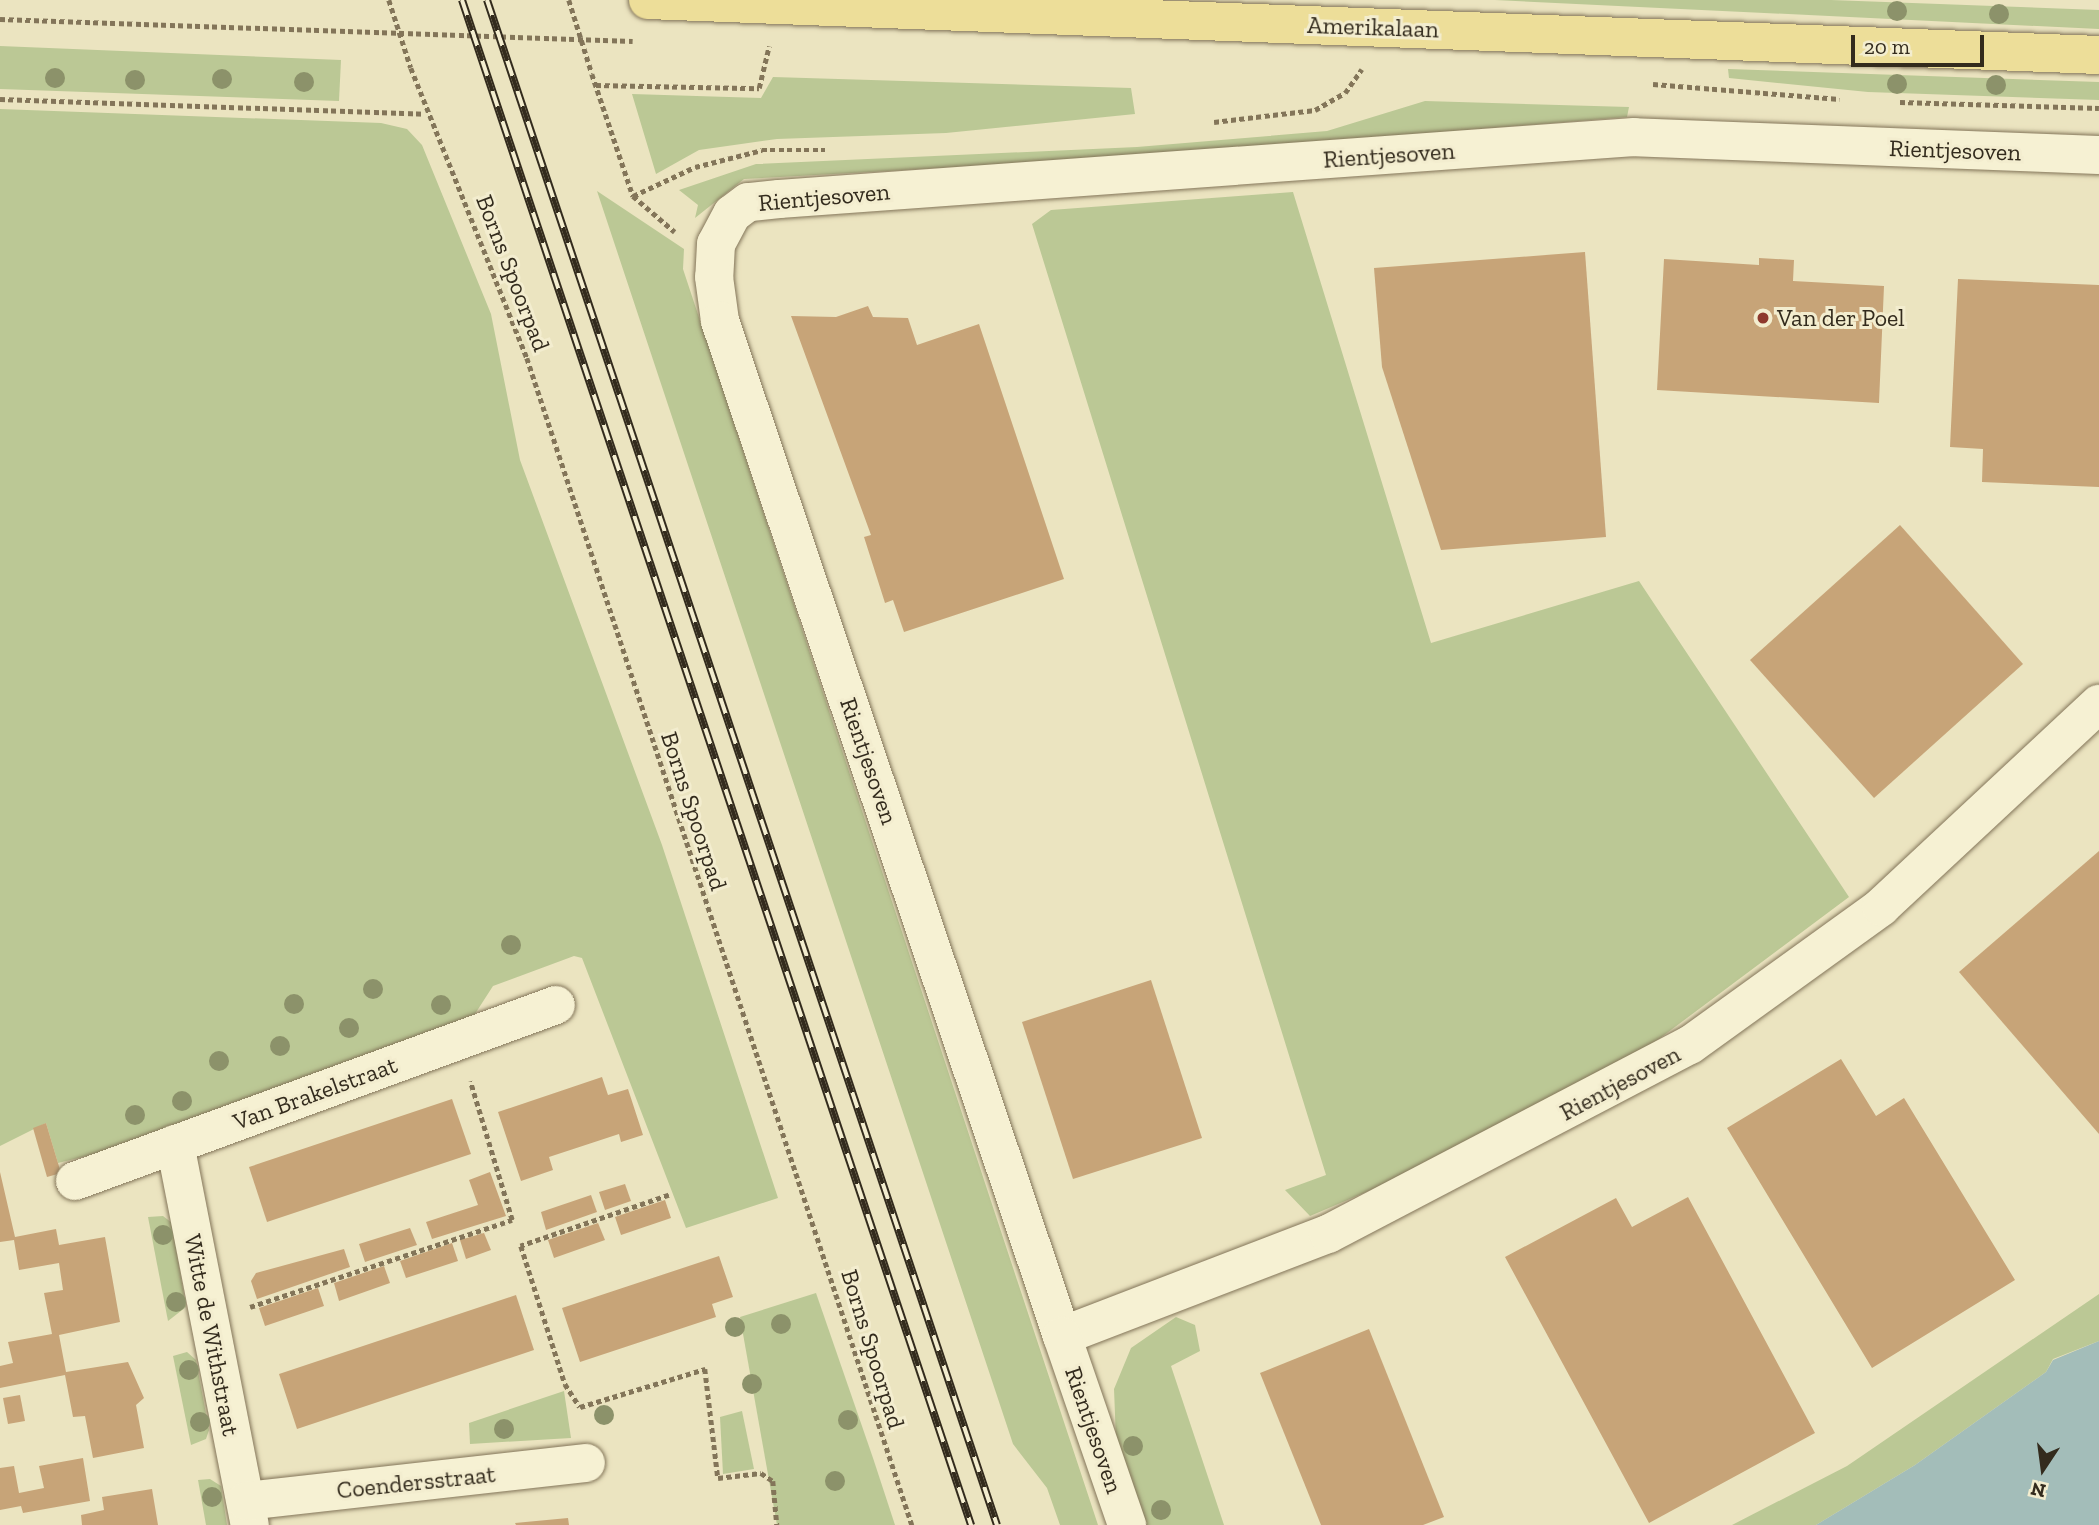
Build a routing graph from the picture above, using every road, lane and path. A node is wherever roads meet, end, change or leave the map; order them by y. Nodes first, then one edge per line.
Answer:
1 (389, 0) edge
2 (569, 0) edge
3 (648, 0) edge
4 (0, 19) edge
5 (638, 41) dead end
6 (756, 45) dead end
7 (2099, 55) edge
8 (1362, 68) dead end
9 (1376, 69) dead end
10 (1644, 83) dead end
11 (596, 85) junction
12 (0, 99) edge
13 (1854, 100) dead end
14 (1895, 101) dead end
15 (2099, 108) edge
16 (425, 114) junction
17 (2099, 155) edge
18 (716, 244) junction
19 (2099, 704) edge
20 (556, 1005) dead end
21 (458, 1040) junction
22 (174, 1144) junction
23 (75, 1181) dead end
24 (669, 1195) dead end
25 (209, 1320) junction
26 (1062, 1336) junction
27 (586, 1463) dead end
28 (248, 1513) edge
29 (777, 1525) edge
30 (912, 1525) edge
31 (1126, 1525) edge

1 - 16 path, Borns Spoorpad, bridge
2 - 11 path, bridge
3 - 7 main road, Amerikalaan
4 - 5 path
6 - 11 path
8 - 9 path
10 - 13 path
11 - 18 path
12 - 16 path
14 - 15 path
16 - 30 path, Borns Spoorpad
17 - 18 street, Rientjesoven
18 - 26 street, Rientjesoven
19 - 26 street, Rientjesoven
20 - 21 street, Van Brakelstraat
21 - 22 street, Van Brakelstraat
21 - 25 path
22 - 23 street, Van Brakelstraat
22 - 25 street, Witte de Withstraat
24 - 29 path
25 - 28 street, Witte de Withstraat
26 - 31 street, Rientjesoven
27 - 28 street, Coendersstraat

